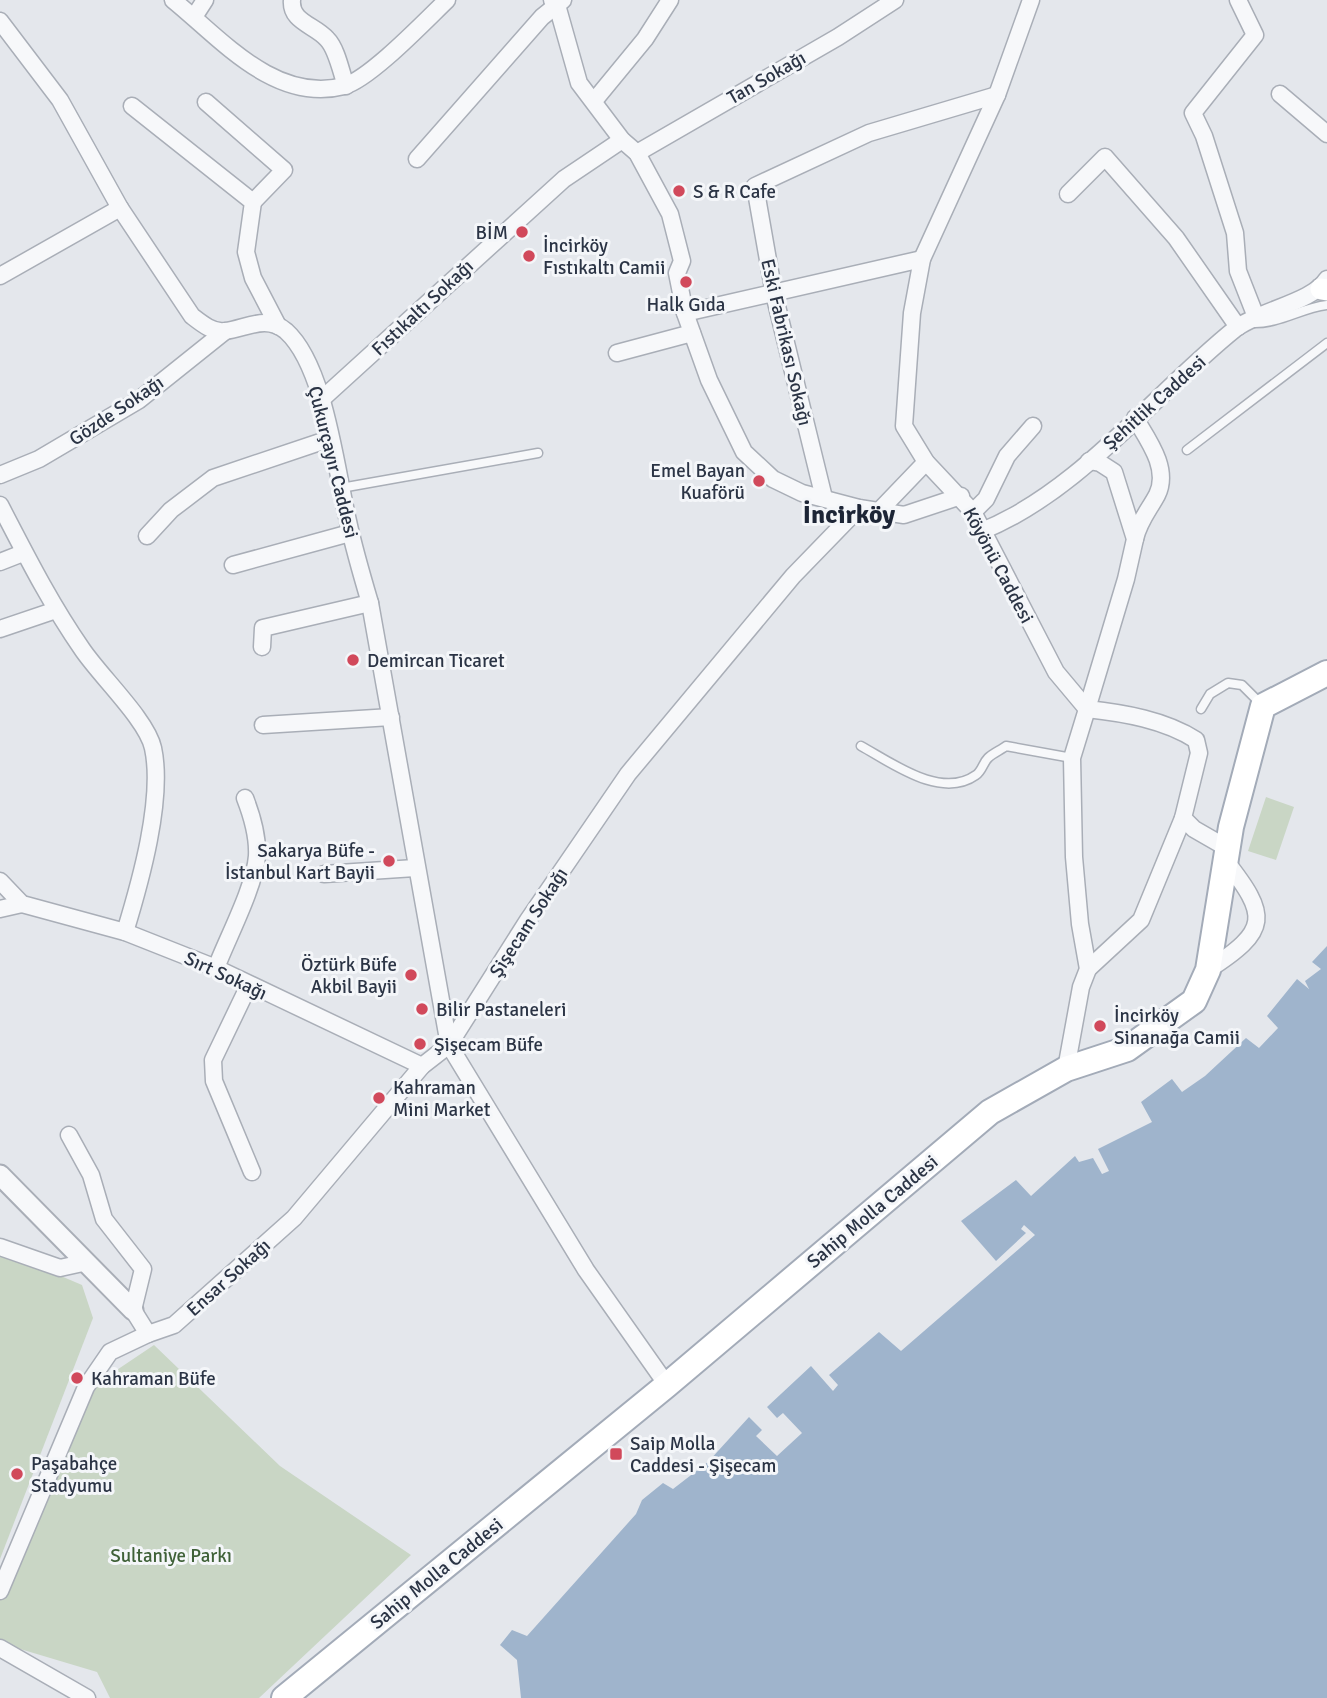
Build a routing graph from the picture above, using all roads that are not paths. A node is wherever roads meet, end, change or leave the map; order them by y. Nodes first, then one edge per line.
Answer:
1 (173, 0) edge
2 (205, 0) edge
3 (292, 0) edge
4 (447, 0) edge
5 (670, 0) edge
6 (894, 0) edge
7 (1031, 0) edge
8 (1238, 0) edge
9 (557, 2) edge
10 (194, 17) junction
11 (2, 26) edge
12 (346, 86) junction
13 (1280, 94) dead end
14 (997, 95) junction
15 (206, 102) dead end
16 (594, 102) junction
17 (132, 106) dead end
18 (1327, 134) edge
19 (622, 140) junction
20 (637, 153) junction
21 (417, 159) dead end
22 (1068, 194) dead end
23 (253, 202) junction
24 (120, 208) junction
25 (922, 259) junction
26 (0, 276) edge
27 (1325, 291) edge
28 (774, 294) junction
29 (685, 313) junction
30 (1247, 322) junction
31 (278, 326) junction
32 (224, 332) junction
33 (692, 333) junction
34 (1327, 343) edge
35 (617, 353) dead end
36 (322, 399) junction
37 (1135, 418) junction
38 (1033, 426) dead end
39 (330, 439) junction
40 (1187, 450) dead end
41 (538, 453) dead end
42 (1089, 461) junction
43 (926, 462) junction
44 (0, 475) edge
45 (341, 488) junction
46 (961, 496) junction
47 (824, 498) junction
48 (0, 505) edge
49 (859, 508) junction
50 (879, 511) junction
51 (973, 512) junction
52 (982, 531) junction
53 (350, 533) junction
54 (147, 536) dead end
55 (1135, 539) junction
56 (23, 554) junction
57 (0, 562) edge
58 (233, 565) dead end
59 (370, 603) junction
60 (56, 610) junction
61 (0, 629) edge
62 (262, 647) dead end
63 (1327, 673) edge
64 (1263, 706) junction
65 (1087, 709) junction
66 (1201, 709) dead end
67 (391, 717) junction
68 (263, 725) dead end
69 (861, 746) dead end
70 (1072, 758) junction
71 (245, 798) dead end
72 (1183, 818) junction
73 (1226, 854) junction
74 (415, 868) junction
75 (324, 874) dead end
76 (0, 881) edge
77 (22, 904) junction
78 (0, 909) edge
79 (125, 932) junction
80 (216, 968) junction
81 (1088, 969) junction
82 (1208, 970) junction
83 (249, 985) junction
84 (449, 1045) junction
85 (422, 1066) junction
86 (1066, 1069) junction
87 (69, 1135) dead end
88 (252, 1172) dead end
89 (0, 1175) edge
90 (0, 1247) edge
91 (87, 1262) junction
92 (133, 1310) junction
93 (148, 1334) junction
94 (667, 1385) junction
95 (0, 1591) edge
96 (0, 1648) edge
97 (87, 1698) edge
98 (284, 1698) edge

1 - 10 street
2 - 10 street
3 - 12 street
4 - 12 street
5 - 16 street
6 - 20 street, Tan Sokağı
7 - 14 street, Köyönü Caddesi
8 - 30 street
9 - 16 street
9 - 21 street
10 - 12 street
11 - 24 street
13 - 18 street
14 - 25 street, Köyönü Caddesi
14 - 28 street, Eski Fabrikası Sokağı
15 - 23 street
16 - 19 street
17 - 23 street
19 - 20 street
19 - 36 street, Fıstıkaltı Sokağı
20 - 29 street
22 - 30 street
23 - 31 street, Çukurçayır Caddesi
24 - 26 street
24 - 32 street
25 - 28 street
25 - 43 street, Köyönü Caddesi
27 - 30 street, Şehitlik Caddesi
28 - 29 street
28 - 47 street, Eski Fabrikası Sokağı
29 - 33 street
30 - 37 street, Şehitlik Caddesi
31 - 32 street
31 - 36 street, Çukurçayır Caddesi
32 - 44 street, Gözde Sokağı
33 - 35 street
33 - 47 street
34 - 40 lane
36 - 39 street, Çukurçayır Caddesi
37 - 42 street, Şehitlik Caddesi
37 - 55 street
38 - 51 street
39 - 45 street, Çukurçayır Caddesi
39 - 54 street
41 - 45 lane
42 - 52 street, Şehitlik Caddesi
42 - 55 street
43 - 46 street, Köyönü Caddesi
43 - 50 street
45 - 53 street, Çukurçayır Caddesi
46 - 50 street
46 - 51 street, Köyönü Caddesi
47 - 49 street
48 - 56 street
49 - 50 street
49 - 84 street, Şişecam Sokağı
51 - 52 street, Köyönü Caddesi
52 - 65 street, Köyönü Caddesi
53 - 58 street
53 - 59 street, Çukurçayır Caddesi
55 - 65 street
56 - 57 street
56 - 60 street
59 - 62 street
59 - 67 street, Çukurçayır Caddesi
60 - 61 street
60 - 79 street
63 - 64 main road
64 - 66 lane
64 - 73 main road, Sahip Molla Caddesi
65 - 70 street
65 - 72 street
67 - 68 street
67 - 74 street, Çukurçayır Caddesi
69 - 70 lane
70 - 81 street
71 - 80 street
72 - 73 street
72 - 81 street
73 - 82 main road, Sahip Molla Caddesi
73 - 82 street
74 - 75 street
74 - 84 street, Çukurçayır Caddesi
76 - 77 street
77 - 78 street
77 - 79 street, Sırt Sokağı
79 - 80 street, Sırt Sokağı
80 - 83 street, Sırt Sokağı
81 - 86 street
82 - 86 main road, Sahip Molla Caddesi
83 - 85 street, Sırt Sokağı
83 - 88 street
84 - 85 street, Ensar Sokağı
84 - 94 street
85 - 93 street, Ensar Sokağı
86 - 94 main road, Sahip Molla Caddesi
87 - 92 street
89 - 91 street
90 - 91 street
91 - 92 street
92 - 93 street
93 - 95 street, Ensar Sokağı
94 - 98 main road, Sahip Molla Caddesi
96 - 97 street

